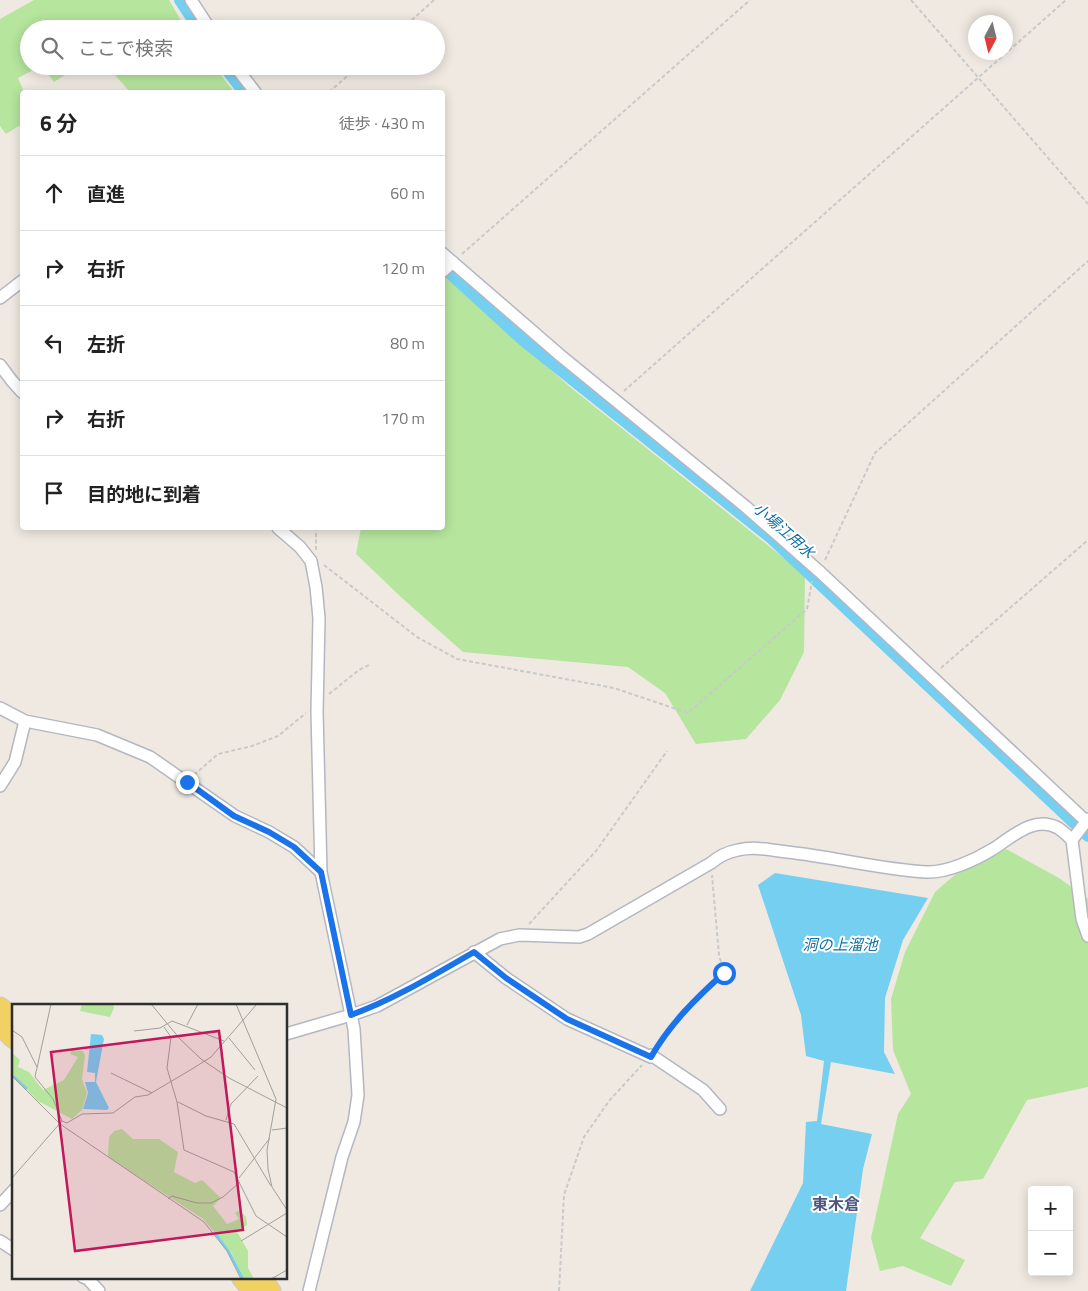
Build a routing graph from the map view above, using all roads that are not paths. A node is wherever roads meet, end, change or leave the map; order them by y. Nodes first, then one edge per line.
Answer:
1 (191, 0) edge
2 (204, 20) edge
3 (242, 75) edge
4 (253, 90) edge
5 (448, 267) edge
6 (20, 283) edge
7 (0, 298) edge
8 (0, 366) edge
9 (20, 390) edge
10 (280, 530) edge
11 (0, 708) edge
12 (25, 722) junction
13 (0, 786) edge
14 (1083, 826) edge
15 (321, 872) junction
16 (1088, 936) edge
17 (474, 952) junction
18 (0, 1007) edge
19 (351, 1015) junction
20 (12, 1016) edge
21 (0, 1026) edge
22 (288, 1033) edge
23 (12, 1037) edge
24 (720, 1109) dead end
25 (12, 1192) edge
26 (0, 1205) edge
27 (0, 1242) edge
28 (12, 1249) edge
29 (86, 1278) edge
30 (242, 1278) edge
31 (262, 1278) edge
32 (99, 1291) edge
33 (252, 1291) edge
34 (271, 1291) edge
35 (309, 1291) edge

1 - 2 street
3 - 4 street
5 - 14 street
6 - 7 street
8 - 9 street
10 - 15 street
11 - 12 street
12 - 13 street
12 - 15 street
14 - 16 street
14 - 17 street
15 - 19 street
17 - 19 street
17 - 24 street
18 - 20 main road
19 - 22 street
19 - 35 street
21 - 23 main road
25 - 26 street
27 - 28 street
29 - 32 street
30 - 33 main road
31 - 34 main road

